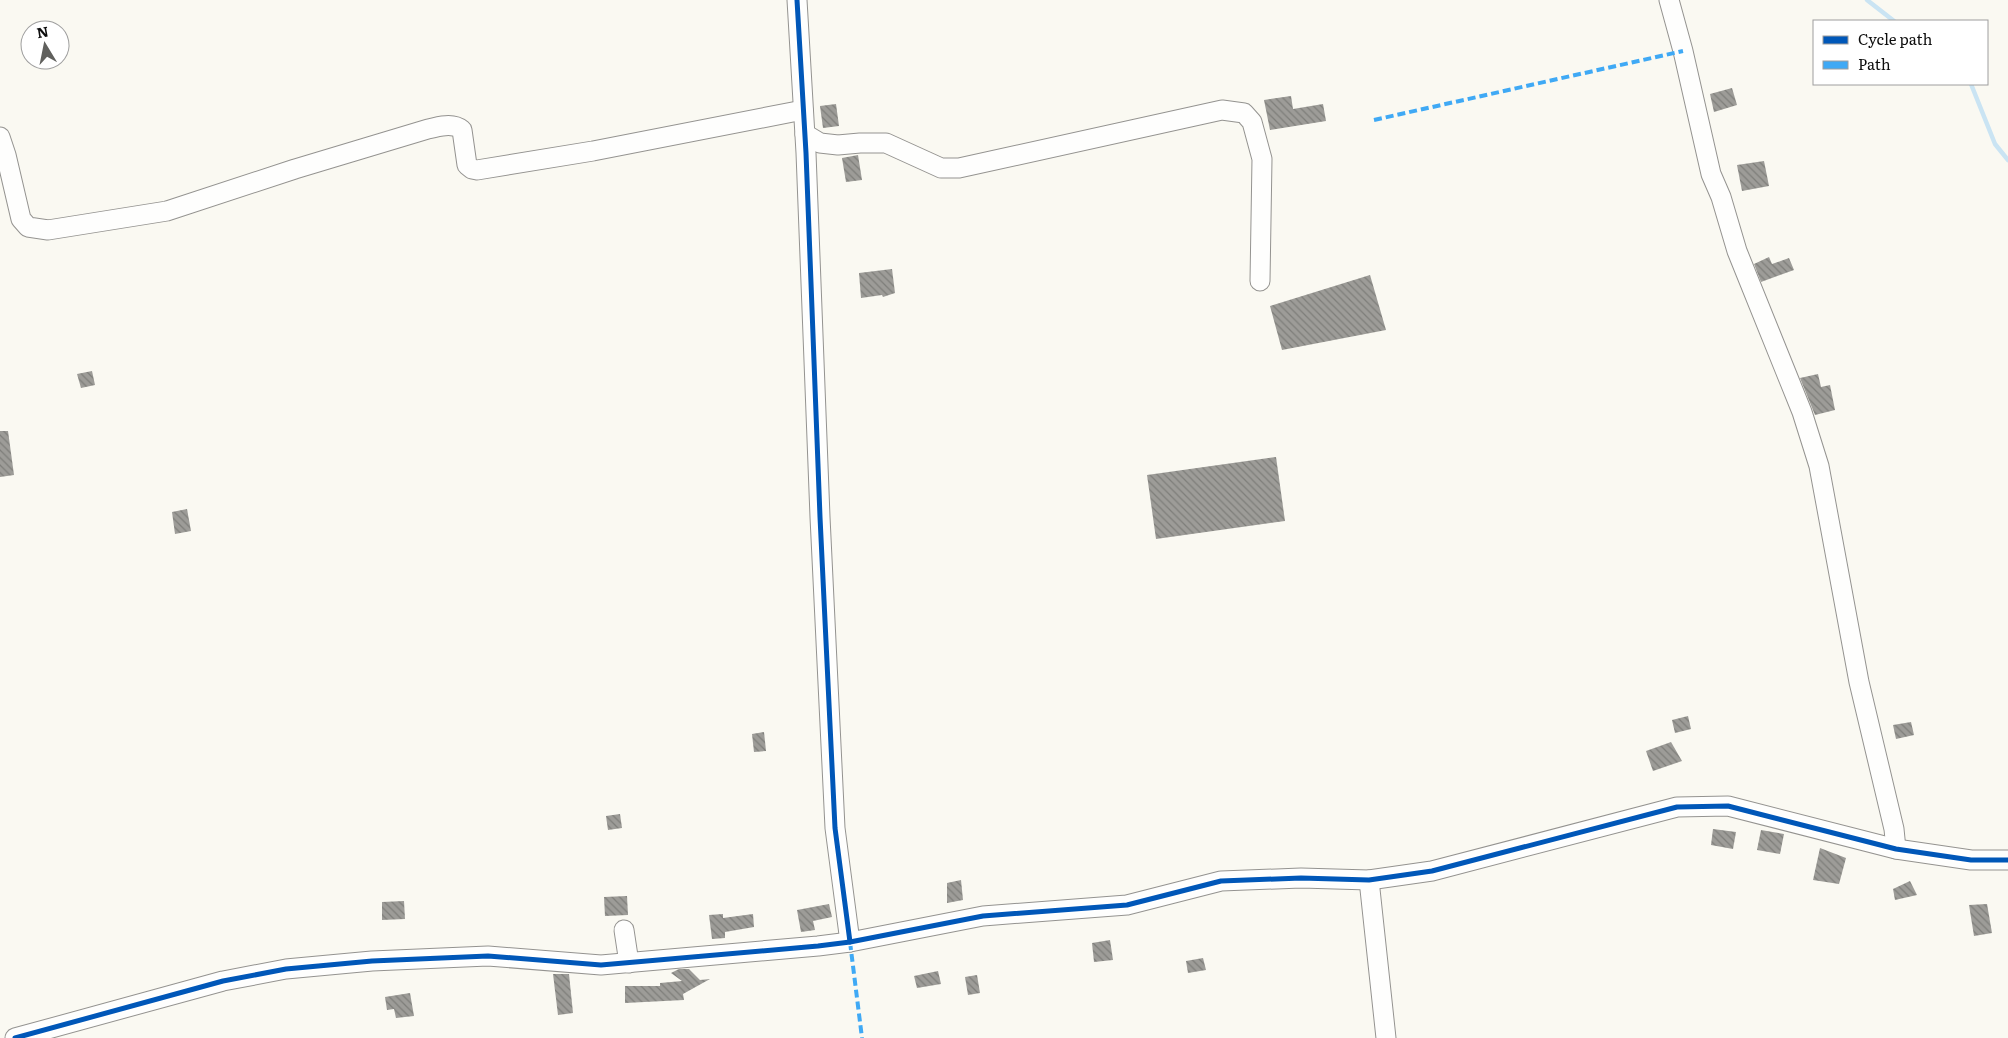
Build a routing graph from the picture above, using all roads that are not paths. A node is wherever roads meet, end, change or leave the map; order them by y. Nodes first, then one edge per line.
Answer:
1 (796, 0) edge
2 (1669, 0) edge
3 (803, 110) junction
4 (805, 134) junction
5 (0, 137) edge
6 (1260, 281) dead end
7 (1896, 849) junction
8 (2008, 860) edge
9 (1369, 880) junction
10 (624, 930) dead end
11 (850, 942) junction
12 (629, 962) junction
13 (39, 1035) edge
14 (15, 1038) edge
15 (1386, 1038) edge

1 - 3 street
2 - 7 street
3 - 4 street
3 - 5 street
4 - 6 street
4 - 11 street
7 - 8 street
7 - 9 street
9 - 11 street
9 - 15 street
10 - 12 street
11 - 12 street
12 - 13 street
13 - 14 street

